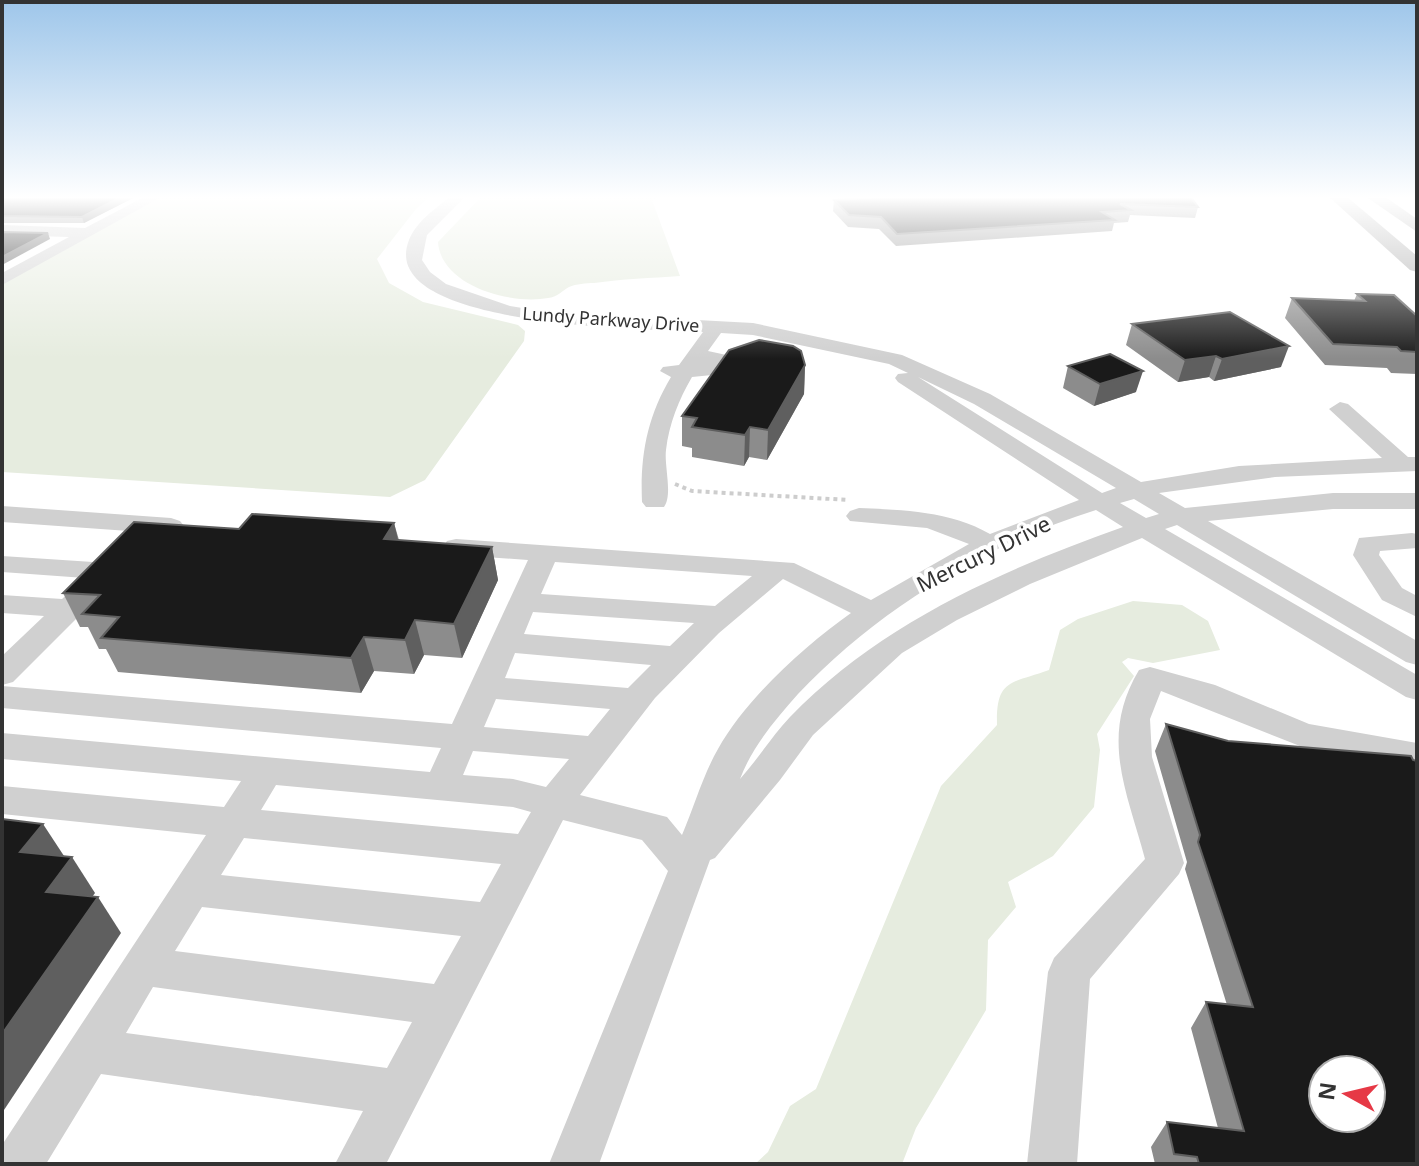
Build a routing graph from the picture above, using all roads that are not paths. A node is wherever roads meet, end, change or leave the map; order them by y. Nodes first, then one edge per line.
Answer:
1 (56, 250) edge
2 (414, 250) edge
3 (1398, 250) edge
4 (1417, 266) edge
5 (2, 280) edge
6 (716, 327) junction
7 (856, 350) junction
8 (963, 390) junction
9 (939, 399) junction
10 (1340, 409) dead end
11 (1410, 464) edge
12 (1135, 491) junction
13 (1417, 501) edge
14 (655, 502) dead end
15 (1100, 502) junction
16 (858, 508) road end
17 (14, 515) edge
18 (1177, 516) junction
19 (151, 525) junction
20 (198, 528) edge
21 (1145, 528) junction
22 (2, 537) edge
23 (1412, 541) dead end
24 (434, 545) edge
25 (990, 545) junction
26 (545, 553) junction
27 (2, 564) edge
28 (778, 569) junction
29 (108, 571) junction
30 (523, 602) junction
31 (2, 604) edge
32 (1417, 608) edge
33 (68, 609) junction
34 (872, 612) junction
35 (722, 616) junction
36 (505, 642) junction
37 (15, 648) edge
38 (1417, 655) edge
39 (678, 657) junction
40 (2, 674) edge
41 (485, 687) junction
42 (1417, 689) edge
43 (2, 697) edge
44 (635, 700) junction
45 (463, 738) junction
46 (2, 746) edge
47 (595, 749) junction
48 (1417, 756) edge
49 (267, 770) junction
50 (441, 785) junction
51 (2, 800) edge
52 (554, 803) junction
53 (234, 822) junction
54 (528, 851) junction
55 (686, 866) junction
56 (192, 889) junction
57 (490, 921) junction
58 (143, 966) junction
59 (445, 1006) junction
60 (90, 1050) junction
61 (398, 1093) junction
62 (18, 1164) edge
63 (360, 1164) edge
64 (574, 1164) edge
65 (1052, 1164) edge

1 - 5 street
2 - 6 street, Lundy Parkway Drive
3 - 4 main road
6 - 7 street, Lundy Parkway Drive
6 - 14 street
7 - 8 street, Lundy Parkway Drive
7 - 9 street, Lundy Parkway Drive
8 - 9 street
8 - 12 street, Lundy Parkway Drive
9 - 15 street, Lundy Parkway Drive
10 - 11 street
11 - 12 street, Mercury Drive
12 - 15 street, Mercury Drive
12 - 18 street, Lundy Parkway Drive
13 - 18 street, Mercury Drive
15 - 21 street, Lundy Parkway Drive
15 - 25 street, Mercury Drive
16 - 25 street
17 - 19 street
17 - 22 street
18 - 21 street, Mercury Drive
18 - 38 street, Lundy Parkway Drive
19 - 20 street
19 - 29 street
21 - 42 street, Lundy Parkway Drive
21 - 55 street, Mercury Drive
23 - 32 street
24 - 26 street
25 - 34 street, Mercury Drive
26 - 28 street
26 - 30 street
27 - 29 street
28 - 34 street
28 - 35 street
29 - 33 street
30 - 35 street
30 - 36 street
31 - 33 street
33 - 37 street
34 - 55 street, Mercury Drive
35 - 39 street
36 - 39 street
36 - 41 street
37 - 40 street
39 - 44 street
41 - 44 street
41 - 45 street
43 - 45 street
44 - 47 street
45 - 47 street
45 - 50 street
46 - 49 street
47 - 52 street
48 - 65 street
49 - 50 street
49 - 53 street
50 - 52 street
51 - 53 street
52 - 54 street
52 - 55 street
53 - 54 street
53 - 56 street
54 - 57 street
55 - 64 street, Mercury Drive
56 - 57 street
56 - 58 street
57 - 59 street
58 - 59 street
58 - 60 street
59 - 61 street
60 - 61 street
60 - 62 street
61 - 63 street

